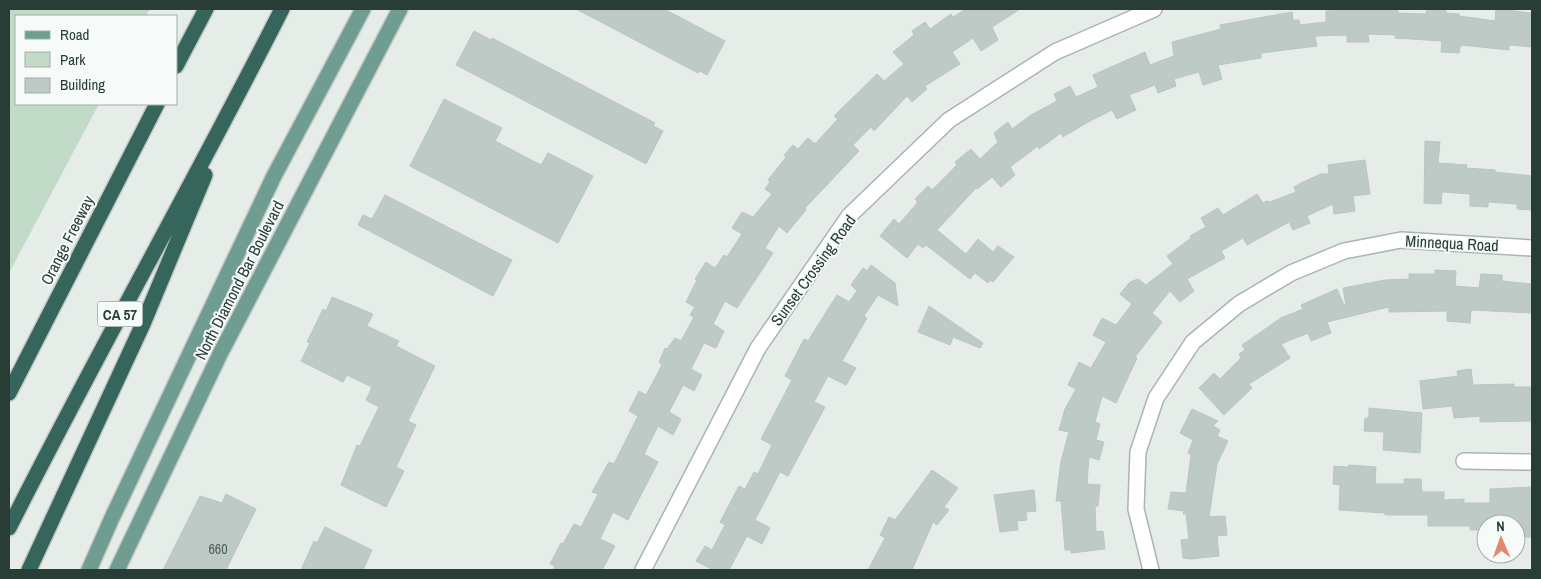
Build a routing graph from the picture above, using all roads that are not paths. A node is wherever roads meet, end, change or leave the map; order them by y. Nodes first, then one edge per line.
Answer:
1 (206, 9) edge
2 (282, 9) edge
3 (363, 9) edge
4 (400, 9) edge
5 (1154, 9) edge
6 (178, 62) edge
7 (235, 102) junction
8 (156, 105) edge
9 (1532, 248) edge
10 (45, 320) junction
11 (9, 369) edge
12 (9, 393) edge
13 (1464, 461) dead end
14 (1532, 462) edge
15 (9, 528) edge
16 (29, 570) edge
17 (90, 570) edge
18 (117, 570) edge
19 (643, 570) edge
20 (1151, 570) edge

1 - 6 highway
2 - 7 highway, CA 57
3 - 17 main road, North Diamond Bar Boulevard
4 - 18 main road, North Diamond Bar Boulevard
5 - 19 street, Sunset Crossing Road
7 - 15 highway, CA 57
7 - 16 highway
8 - 10 highway, Orange Freeway
9 - 20 street, Minnequa Road
10 - 11 highway
10 - 12 highway, Orange Freeway
13 - 14 street

